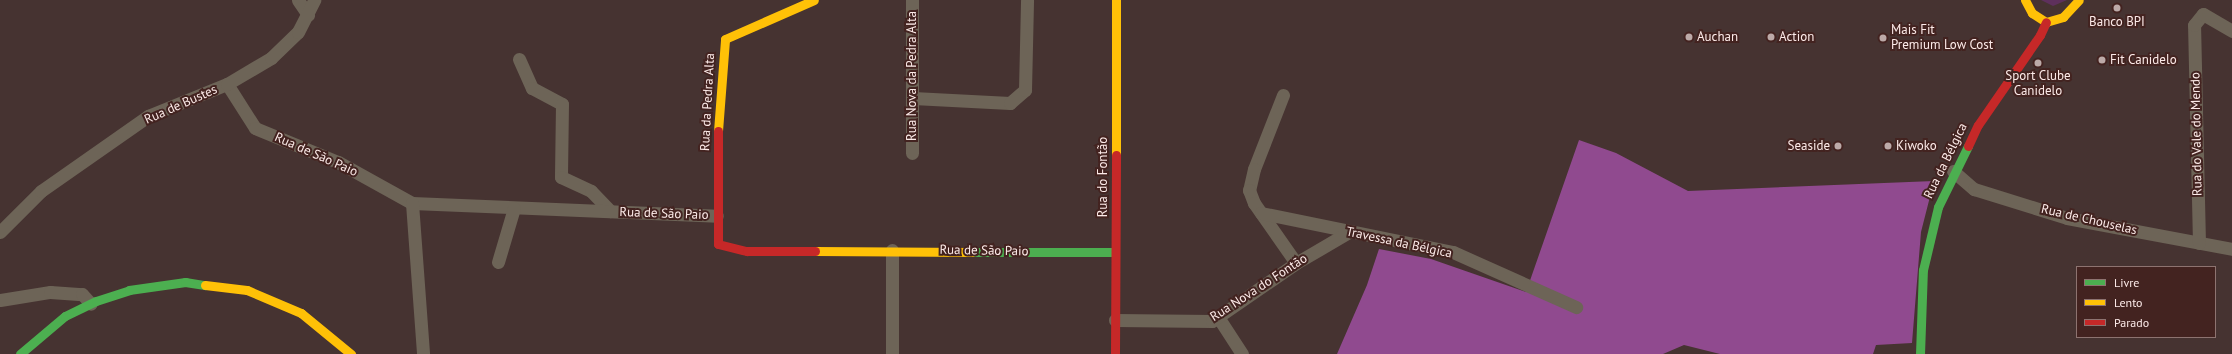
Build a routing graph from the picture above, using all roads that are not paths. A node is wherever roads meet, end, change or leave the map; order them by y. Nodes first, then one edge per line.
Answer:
1 (298, 0) edge
2 (314, 0) edge
3 (814, 0) edge
4 (912, 0) edge
5 (1026, 0) edge
6 (1116, 0) edge
7 (2025, 0) edge
8 (2079, 0) edge
9 (308, 14) junction
10 (2046, 22) junction
11 (2232, 31) edge
12 (519, 58) dead end
13 (227, 84) junction
14 (1283, 95) dead end
15 (913, 98) junction
16 (912, 152) dead end
17 (1954, 171) junction
18 (412, 204) junction
19 (514, 208) junction
20 (610, 211) junction
21 (1261, 213) junction
22 (717, 216) junction
23 (0, 232) edge
24 (1349, 232) junction
25 (2200, 243) junction
26 (2232, 249) edge
27 (892, 250) junction
28 (1115, 252) junction
29 (498, 262) dead end
30 (1296, 263) junction
31 (0, 300) edge
32 (91, 304) junction
33 (1576, 307) dead end
34 (1218, 317) junction
35 (1115, 320) junction
36 (20, 354) edge
37 (351, 354) edge
38 (423, 354) edge
39 (892, 354) edge
40 (1115, 354) edge
41 (1242, 354) edge
42 (1920, 354) edge

1 - 9 street
2 - 9 street, Rua de Bustes
3 - 22 main road, Rua da Pedra Alta
4 - 15 street, Rua Nova da Pedra Alta
5 - 15 street
6 - 28 main road, Rua do Fontão
7 - 10 main road
8 - 10 main road
9 - 13 street, Rua de Bustes
10 - 17 main road, Rua da Bélgica
11 - 25 street, Rua do Vale do Mendo
12 - 20 street
13 - 18 street, Rua de São Paio
13 - 23 street, Rua de Bustes
14 - 21 street
15 - 16 street, Rua Nova da Pedra Alta
17 - 25 street, Rua de Chouselas
17 - 42 main road, Rua da Bélgica
18 - 19 street, Rua de São Paio
18 - 38 street
19 - 20 street, Rua de São Paio
19 - 29 street
20 - 22 street, Rua de São Paio
21 - 24 street, Travessa da Bélgica
21 - 30 street
22 - 27 main road, Rua de São Paio
24 - 30 street, Rua Nova do Fontão
24 - 33 street, Travessa da Bélgica
25 - 26 street, Rua de Chouselas
27 - 28 main road, Rua de São Paio
27 - 39 street
28 - 35 main road, Rua do Fontão
30 - 34 street, Rua Nova do Fontão
31 - 32 street
32 - 36 main road
32 - 37 main road
34 - 35 street, Rua Nova do Fontão
34 - 41 street
35 - 40 main road, Rua do Fontão

